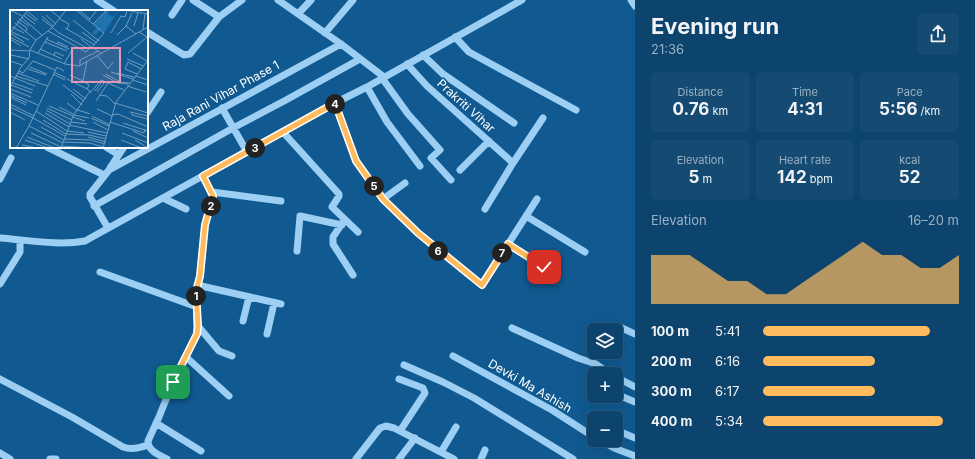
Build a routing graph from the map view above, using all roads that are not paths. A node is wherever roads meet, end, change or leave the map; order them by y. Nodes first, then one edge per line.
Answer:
1 (97, 0) edge
2 (182, 0) edge
3 (193, 0) edge
4 (242, 0) edge
5 (278, 0) edge
6 (311, 0) edge
7 (353, 0) edge
8 (522, 0) edge
9 (631, 0) edge
10 (232, 3) edge
11 (635, 6) edge
12 (112, 10) edge
13 (298, 14) junction
14 (172, 15) dead end
15 (219, 17) junction
16 (148, 33) edge
17 (325, 33) junction
18 (455, 37) junction
19 (341, 44) junction
20 (423, 55) junction
21 (360, 58) junction
22 (407, 64) junction
23 (383, 78) junction
24 (367, 87) junction
25 (161, 92) dead end
26 (335, 103) junction
27 (222, 108) junction
28 (576, 110) dead end
29 (148, 111) edge
30 (543, 118) dead end
31 (514, 123) dead end
32 (233, 128) junction
33 (283, 132) junction
34 (489, 141) junction
35 (49, 148) edge
36 (108, 148) edge
37 (123, 148) edge
38 (247, 152) junction
39 (119, 155) junction
40 (11, 158) dead end
41 (513, 163) junction
42 (420, 166) dead end
43 (460, 170) dead end
44 (107, 173) junction
45 (203, 176) junction
46 (0, 179) edge
47 (450, 180) dead end
48 (405, 182) dead end
49 (212, 192) junction
50 (163, 198) junction
51 (383, 199) junction
52 (537, 199) dead end
53 (281, 201) dead end
54 (94, 206) junction
55 (186, 209) dead end
56 (485, 209) dead end
57 (526, 216) junction
58 (343, 222) junction
59 (108, 228) junction
60 (358, 232) dead end
61 (0, 238) edge
62 (20, 243) junction
63 (508, 244) junction
64 (297, 251) dead end
65 (584, 252) dead end
66 (544, 267) dead end
67 (100, 272) dead end
68 (352, 275) dead end
69 (0, 284) edge
70 (197, 285) junction
71 (249, 297) junction
72 (196, 307) junction
73 (243, 320) dead end
74 (198, 326) junction
75 (512, 328) dead end
76 (623, 328) edge
77 (266, 334) dead end
78 (635, 334) edge
79 (186, 356) junction
80 (232, 356) dead end
81 (454, 356) dead end
82 (404, 365) dead end
83 (600, 367) edge
84 (0, 379) edge
85 (399, 379) dead end
86 (623, 381) edge
87 (635, 387) edge
88 (229, 396) dead end
89 (623, 397) edge
90 (635, 402) edge
91 (156, 423) junction
92 (456, 427) dead end
93 (400, 431) junction
94 (587, 433) edge
95 (623, 433) edge
96 (415, 438) junction
97 (635, 438) edge
98 (148, 445) junction
99 (612, 447) edge
100 (485, 450) dead end
101 (202, 451) dead end
102 (0, 453) edge
103 (441, 455) edge
104 (635, 456) edge
105 (10, 459) edge
106 (50, 459) edge
107 (56, 459) edge
108 (166, 459) edge
109 (356, 459) edge
110 (399, 459) edge
111 (454, 459) edge
112 (481, 459) edge
113 (573, 459) edge

1 - 12 street
2 - 14 street
3 - 15 street
4 - 10 street
5 - 13 street
6 - 13 street
7 - 17 street
8 - 18 street
9 - 11 street
10 - 15 street
13 - 17 street
15 - 16 street
17 - 19 street
18 - 20 street
18 - 28 street
19 - 21 street
19 - 27 street, Raja Rani Vihar Phase 1
20 - 22 street
20 - 31 street
21 - 23 street
21 - 32 street
22 - 23 street
22 - 34 street, Prakriti Vihar
23 - 24 street
23 - 47 street
24 - 26 street
24 - 42 street
25 - 29 street
26 - 33 street
26 - 51 street
27 - 32 street
27 - 44 street, Raja Rani Vihar Phase 1
30 - 41 street
32 - 38 street
32 - 54 street
33 - 38 street
33 - 58 street
34 - 41 street, Prakriti Vihar
34 - 43 street
35 - 44 street
36 - 39 street
37 - 39 street
38 - 45 street
39 - 44 street
40 - 46 street
41 - 56 street
44 - 54 street, Raja Rani Vihar Phase 1
45 - 49 street
45 - 50 street
48 - 51 street
49 - 53 street
49 - 70 street
50 - 55 street
50 - 59 street
51 - 63 street
52 - 57 street
54 - 59 street
57 - 63 street
57 - 65 street
58 - 60 street
58 - 64 street
58 - 68 street
59 - 62 street
61 - 62 street
62 - 69 street
63 - 66 street
67 - 72 street
70 - 71 street
70 - 72 street
71 - 73 street
71 - 77 street
72 - 74 street
74 - 79 street
74 - 80 street
75 - 83 street
76 - 78 street
79 - 88 street
79 - 91 street
81 - 94 street, Devki Ma Ashish
82 - 113 street
84 - 98 street
85 - 93 street
86 - 87 street
89 - 90 street
91 - 98 street
91 - 101 street
92 - 103 street
93 - 96 street
93 - 109 street
95 - 97 street
96 - 103 street
96 - 110 street
98 - 108 street
99 - 104 street
100 - 112 street
102 - 105 street
103 - 111 street
106 - 107 street

